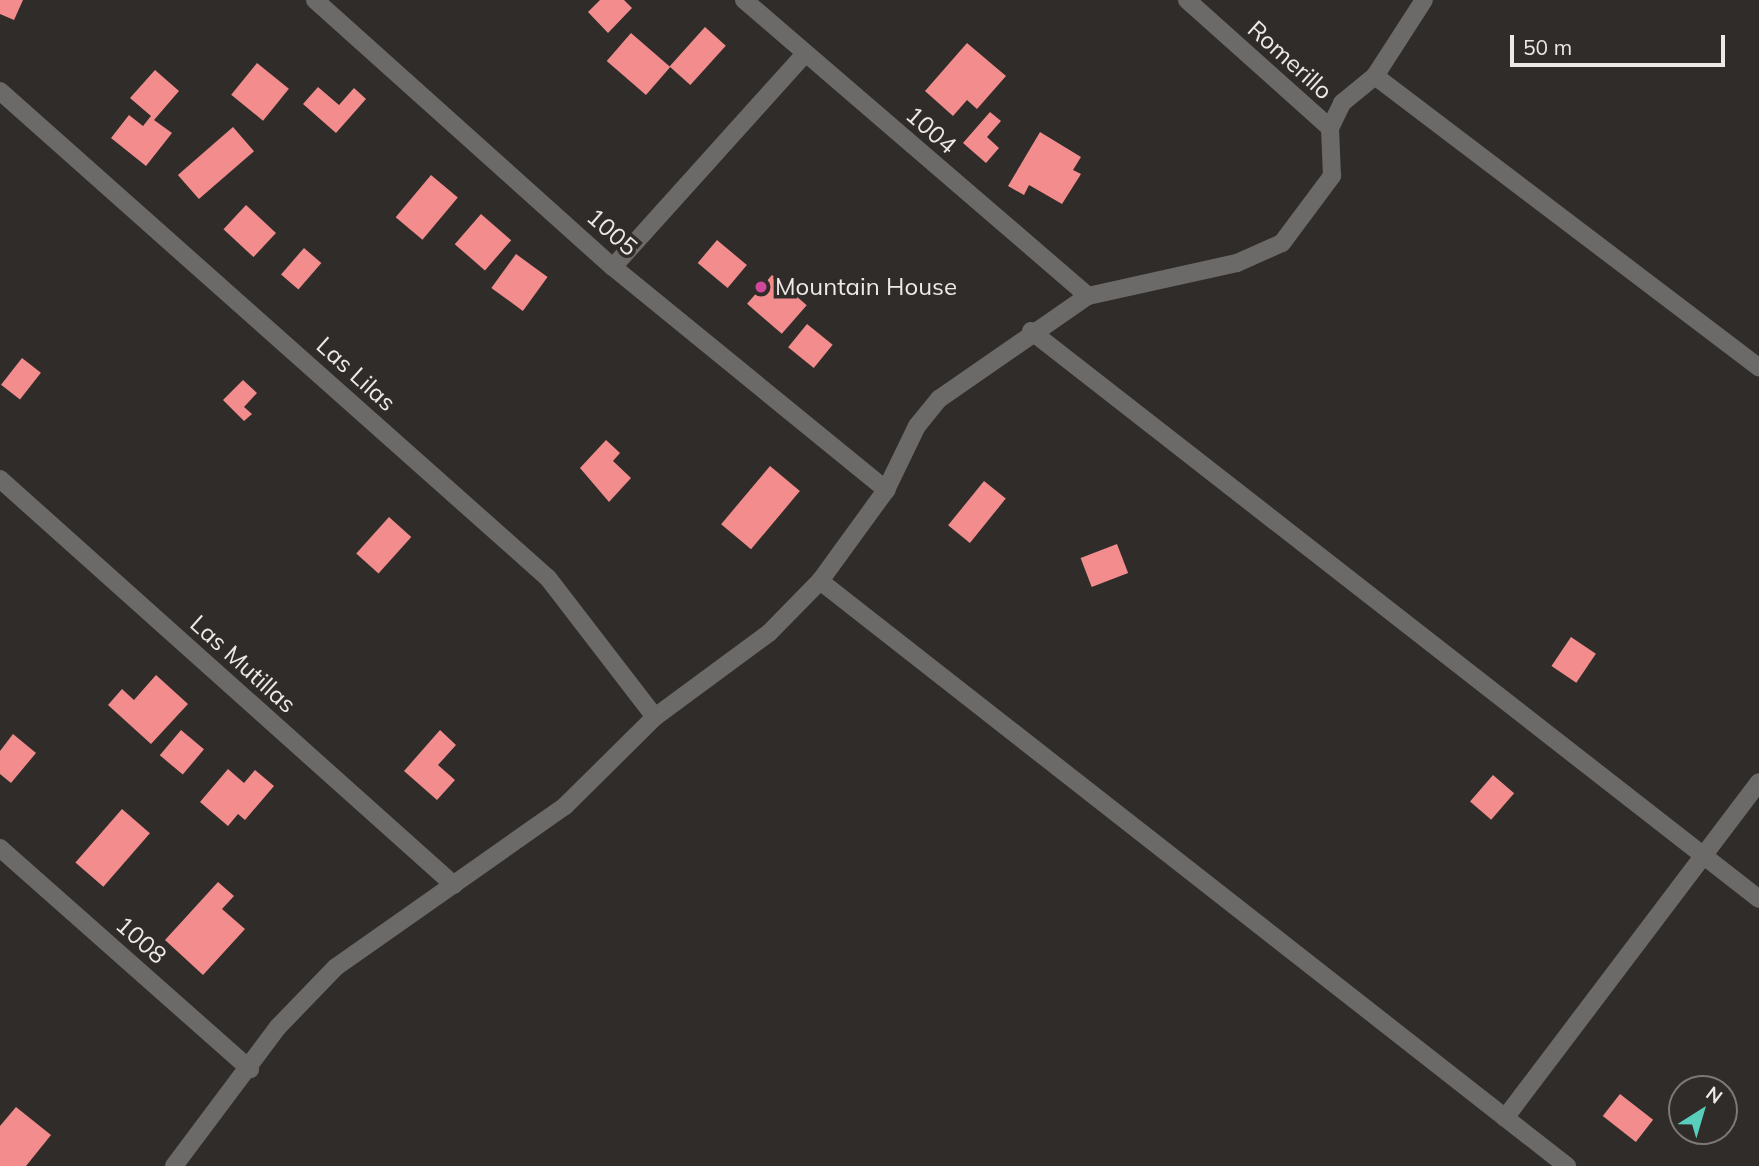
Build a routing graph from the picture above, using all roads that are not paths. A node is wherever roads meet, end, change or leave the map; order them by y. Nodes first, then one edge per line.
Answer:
1 (315, 0) edge
2 (744, 0) edge
3 (1186, 0) edge
4 (1424, 0) edge
5 (805, 54) junction
6 (1375, 76) junction
7 (0, 91) edge
8 (1330, 128) junction
9 (614, 267) junction
10 (1088, 296) junction
11 (1031, 331) junction
12 (1759, 368) edge
13 (0, 479) edge
14 (886, 490) junction
15 (820, 581) junction
16 (655, 717) junction
17 (1759, 782) edge
18 (0, 848) edge
19 (1703, 856) junction
20 (454, 885) junction
21 (1759, 899) edge
22 (250, 1069) junction
23 (1505, 1118) junction
24 (174, 1166) edge
25 (1567, 1166) edge

1 - 9 street, 1005
2 - 5 street, 1004
3 - 8 street, Romerillo
4 - 6 street
5 - 9 street
5 - 10 street, 1004
6 - 8 street
6 - 12 street
7 - 16 street, Las Lilas
8 - 10 street
9 - 14 street, 1005
10 - 11 street
11 - 14 street
11 - 19 street
13 - 20 street, Las Mutillas
14 - 15 street
15 - 16 street
15 - 23 street
16 - 20 street
17 - 19 street
18 - 22 street, 1008
19 - 21 street
19 - 23 street
20 - 22 street
22 - 24 street
23 - 25 street

